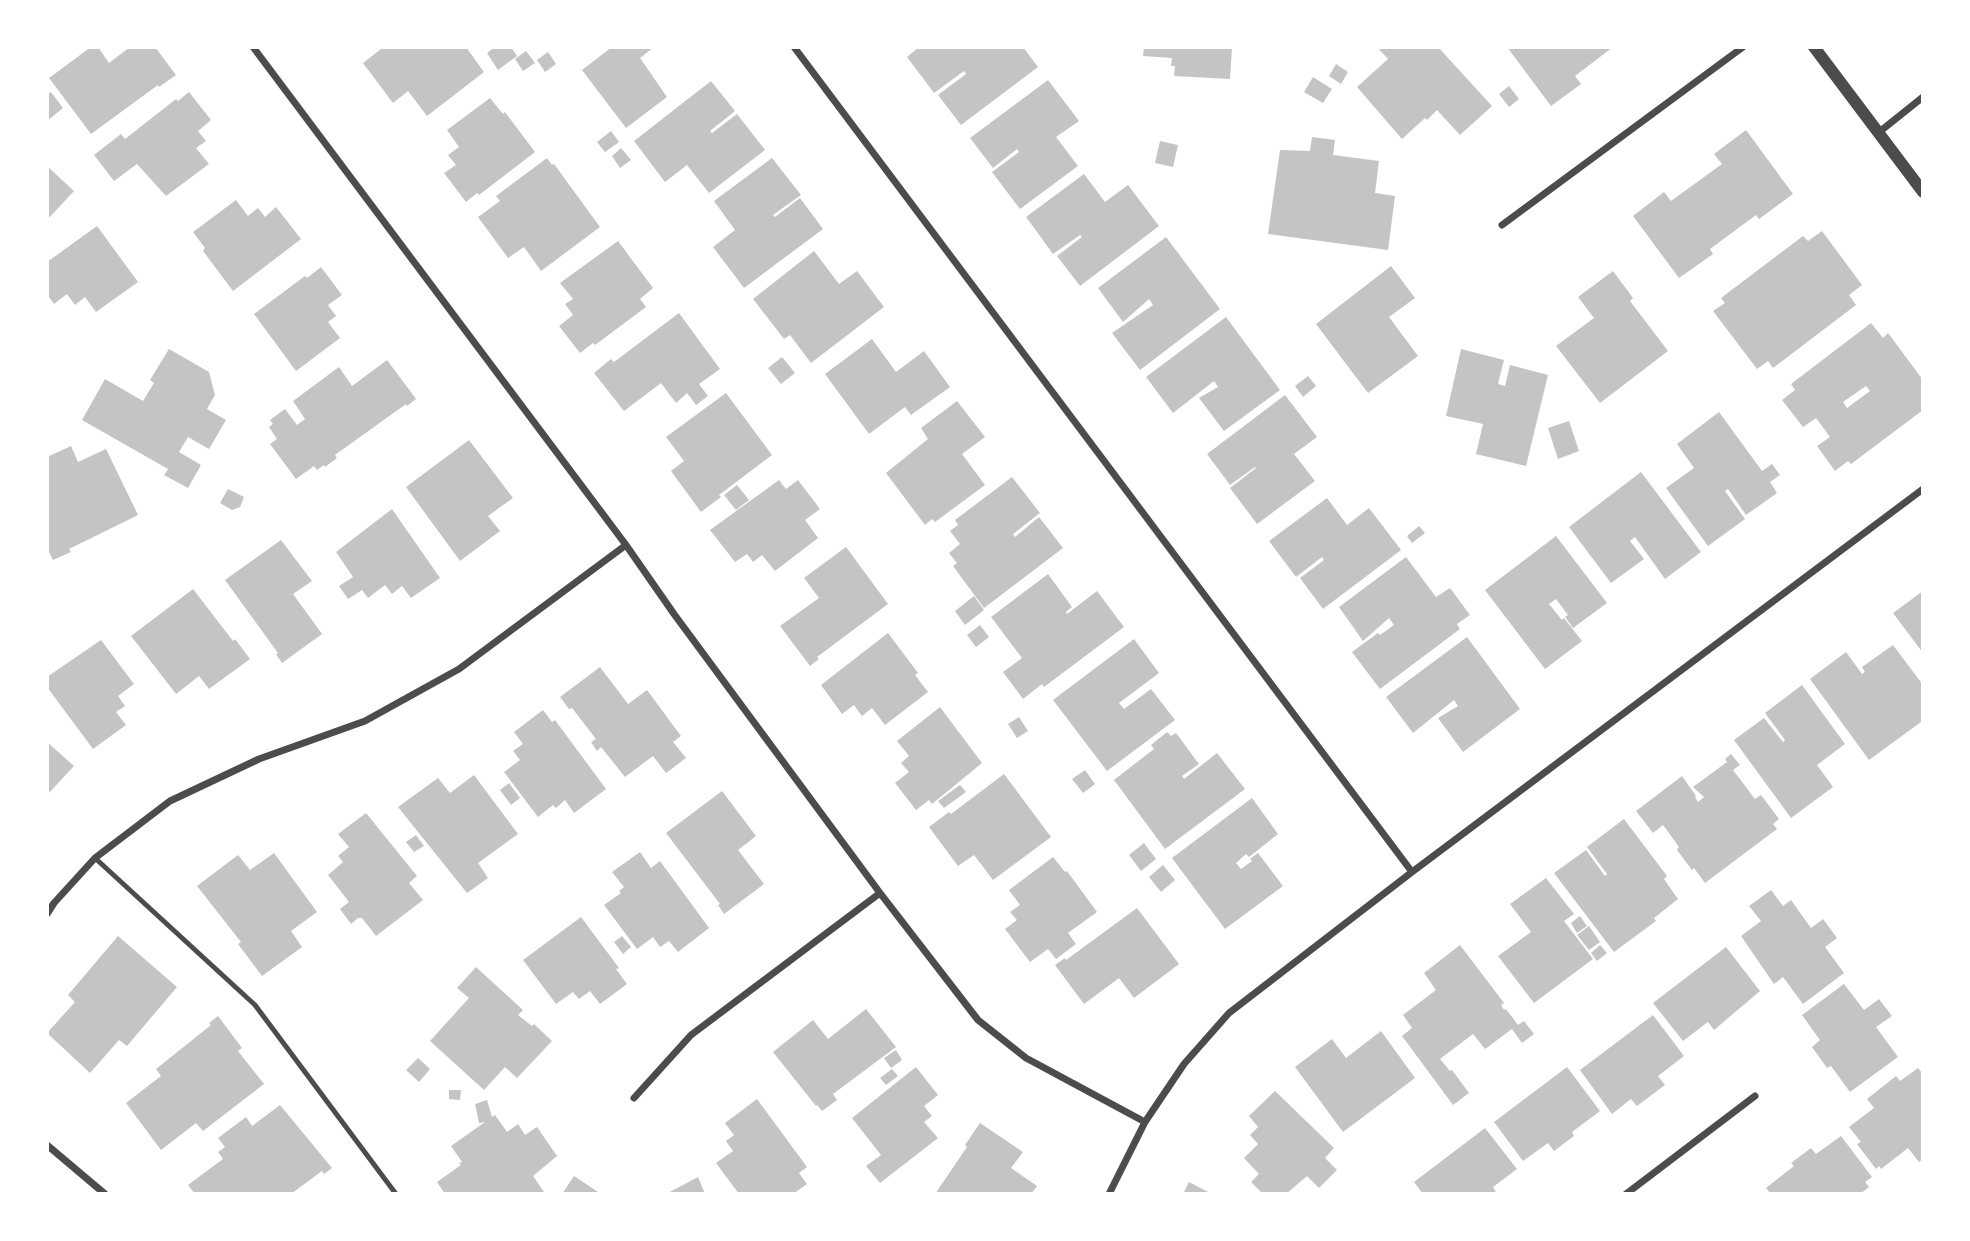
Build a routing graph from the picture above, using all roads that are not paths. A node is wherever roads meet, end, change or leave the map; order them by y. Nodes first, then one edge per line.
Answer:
1 (253, 47) edge
2 (794, 47) edge
3 (1743, 47) edge
4 (1814, 47) edge
5 (1923, 97) edge
6 (1878, 133) junction
7 (1923, 192) edge
8 (1502, 225) dead end
9 (1923, 489) edge
10 (626, 545) junction
11 (95, 858) junction
12 (1412, 872) junction
13 (880, 893) junction
14 (47, 914) edge
15 (1755, 1096) dead end
16 (634, 1098) dead end
17 (1146, 1122) junction
18 (47, 1145) edge
19 (105, 1194) edge
20 (396, 1194) edge
21 (1109, 1194) edge
22 (1626, 1194) edge

1 - 10 street
2 - 12 street
3 - 8 street
4 - 6 street
5 - 6 street
6 - 7 street
9 - 12 street
10 - 11 street
10 - 13 street
11 - 14 street
11 - 20 lane
12 - 17 street
13 - 16 street
13 - 17 street
15 - 22 street
17 - 21 street
18 - 19 street

